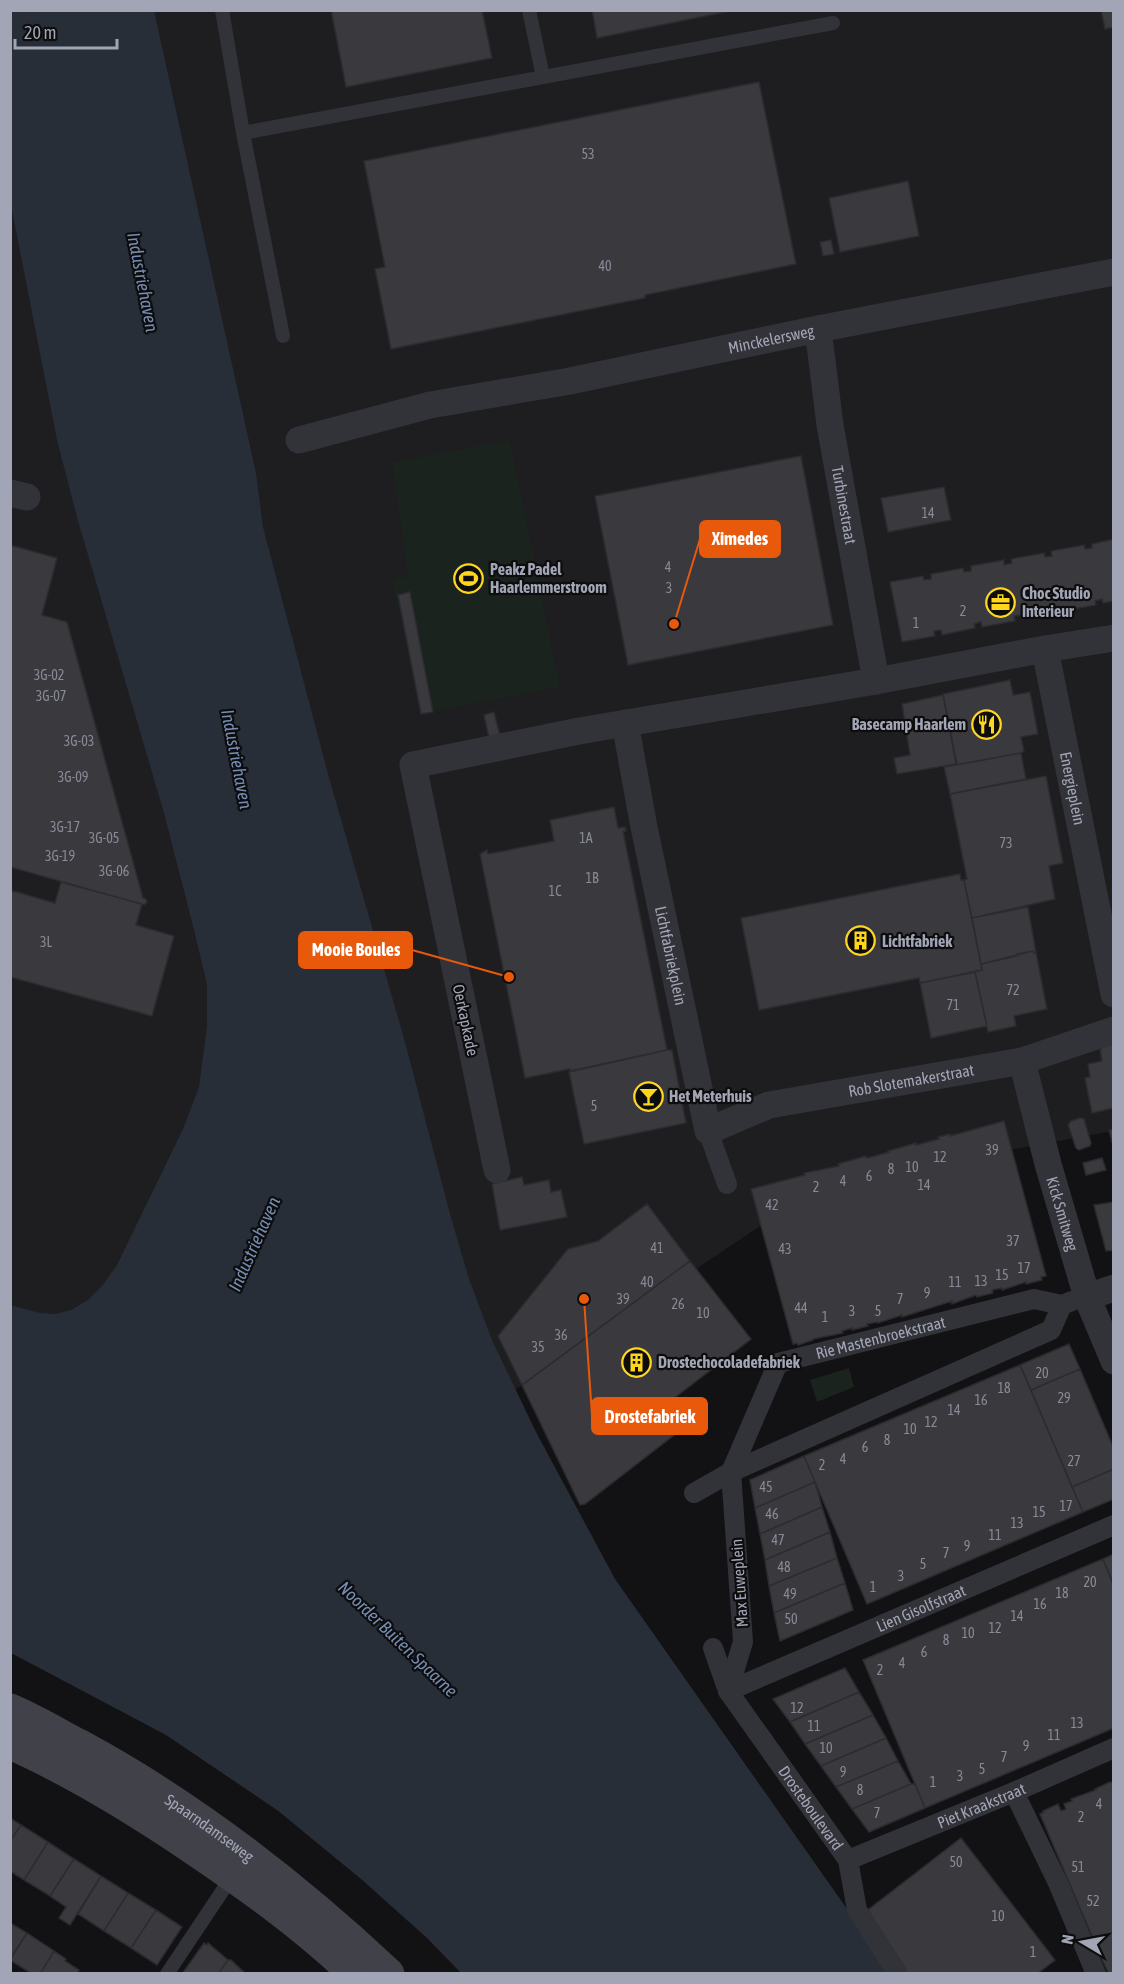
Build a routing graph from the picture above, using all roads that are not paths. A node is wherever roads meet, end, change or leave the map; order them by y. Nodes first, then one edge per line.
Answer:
1 (222, 10) edge
2 (529, 10) edge
3 (833, 23) dead end
4 (543, 77) junction
5 (243, 133) junction
6 (1113, 272) edge
7 (818, 329) junction
8 (283, 336) dead end
9 (299, 440) dead end
10 (1113, 638) edge
11 (1045, 649) junction
12 (876, 681) junction
13 (625, 723) junction
14 (1113, 994) edge
15 (1113, 1030) edge
16 (1022, 1061) junction
17 (708, 1131) junction
18 (497, 1170) dead end
19 (726, 1184) dead end
20 (1113, 1288) edge
21 (1074, 1301) junction
22 (1113, 1361) edge
23 (731, 1472) junction
24 (694, 1493) dead end
25 (1113, 1525) edge
26 (713, 1648) dead end
27 (728, 1691) junction
28 (10, 1710) edge
29 (10, 1743) edge
30 (1113, 1748) edge
31 (1014, 1792) junction
32 (848, 1860) junction
33 (240, 1864) junction
34 (167, 1974) edge
35 (355, 1974) edge
36 (388, 1974) edge
37 (898, 1974) edge
38 (1096, 1974) edge

1 - 5 lane
2 - 4 lane
3 - 4 lane
4 - 5 lane
5 - 8 lane
6 - 7 street, Minckelersweg
7 - 9 street, Minckelersweg
7 - 12 street, Turbinestraat
10 - 11 street
11 - 12 street
11 - 14 street, Energieplein
12 - 13 street
13 - 17 street, Lichtfabriekplein
13 - 18 street, Oerkapkade
15 - 16 street, Rob Slotemakerstraat
16 - 17 street, Rob Slotemakerstraat
16 - 21 street, Kick Smitweg
17 - 19 street, Lichtfabriekplein
20 - 21 street
21 - 22 street, Kick Smitweg
21 - 23 street
21 - 23 street, Rie Mastenbroekstraat
23 - 24 street
23 - 27 street, Max Euweplein
25 - 27 street, Lien Gisolfstraat
26 - 27 street, Drosteboulevard
27 - 32 street, Drosteboulevard
28 - 33 main road, Spaarndamseweg
29 - 33 main road, Spaarndamseweg
30 - 31 street, Piet Kraakstraat
31 - 32 street, Piet Kraakstraat
31 - 38 street
32 - 37 street, Drosteboulevard
33 - 34 lane
33 - 35 main road, Spaarndamseweg
33 - 36 main road, Spaarndamseweg

